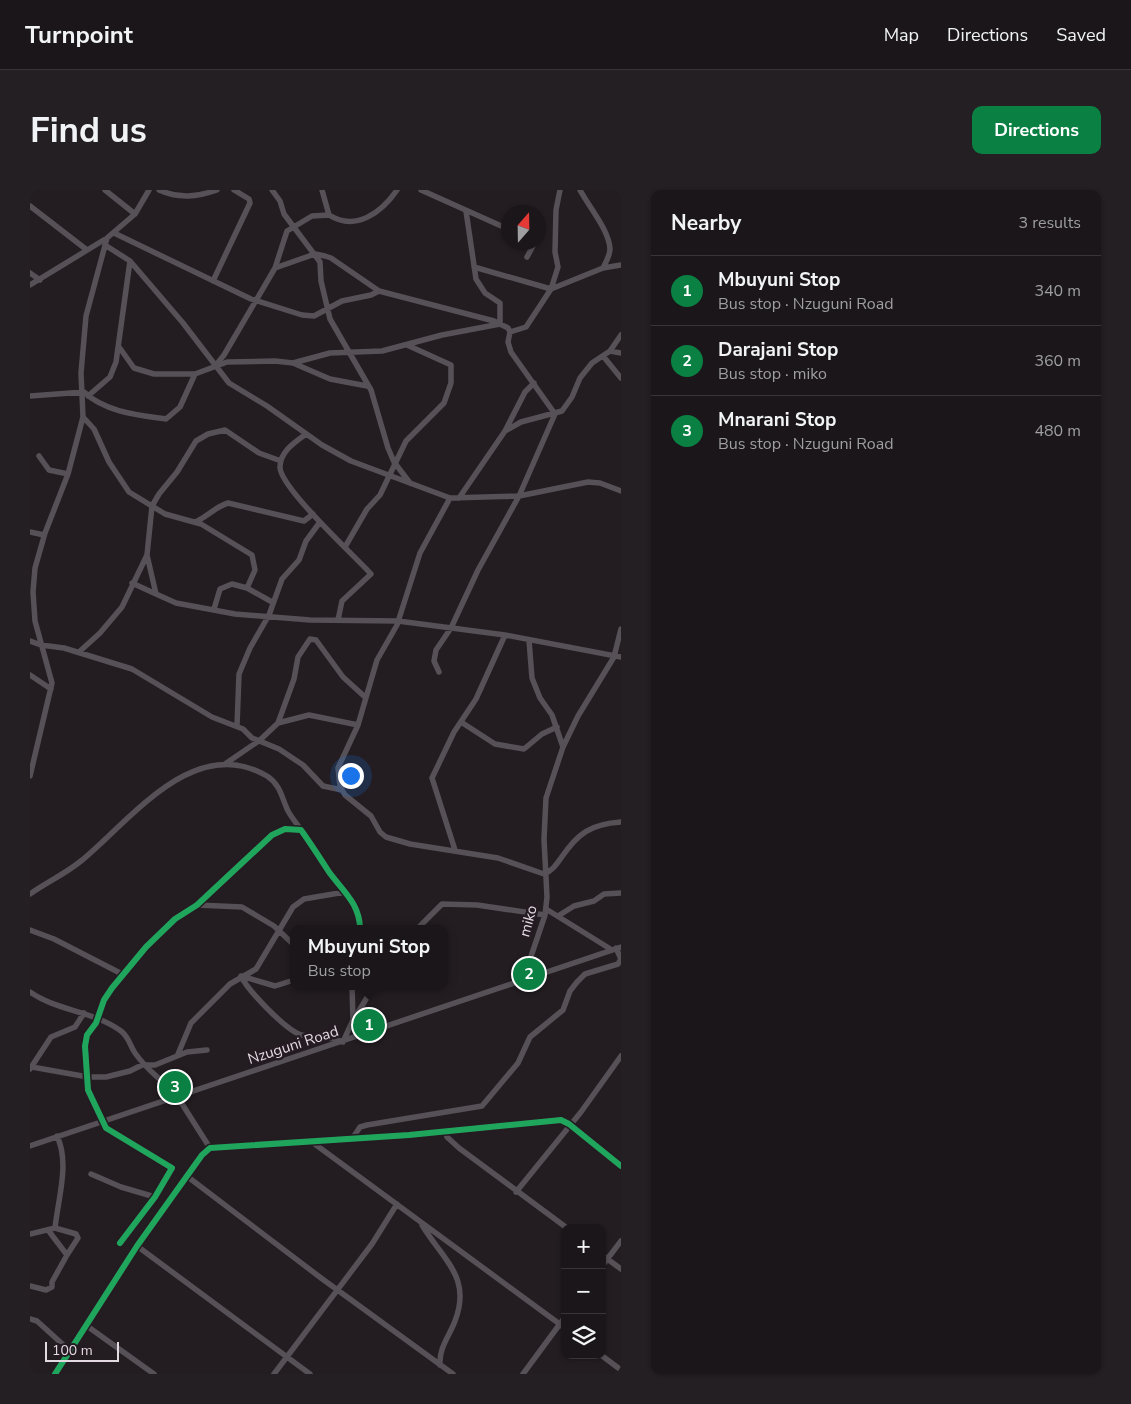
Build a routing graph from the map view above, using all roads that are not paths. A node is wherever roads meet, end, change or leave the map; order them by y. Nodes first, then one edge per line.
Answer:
1 (104, 190) edge
2 (149, 190) edge
3 (159, 190) edge
4 (217, 190) edge
5 (234, 190) edge
6 (272, 190) edge
7 (322, 190) edge
8 (397, 190) edge
9 (422, 190) edge
10 (560, 190) edge
11 (580, 190) edge
12 (30, 206) edge
13 (466, 212) junction
14 (135, 214) junction
15 (330, 215) junction
16 (501, 226) edge
17 (295, 228) junction
18 (114, 232) junction
19 (107, 238) junction
20 (104, 245) junction
21 (87, 250) junction
22 (531, 250) edge
23 (315, 254) junction
24 (527, 257) dead end
25 (130, 261) junction
26 (621, 266) edge
27 (275, 268) junction
28 (474, 268) junction
29 (603, 268) junction
30 (30, 273) edge
31 (40, 280) junction
32 (212, 280) junction
33 (30, 285) edge
34 (551, 289) junction
35 (379, 291) junction
36 (255, 300) junction
37 (327, 310) junction
38 (500, 324) junction
39 (510, 332) junction
40 (621, 335) edge
41 (407, 345) junction
42 (119, 346) junction
43 (610, 351) junction
44 (350, 353) junction
45 (621, 353) edge
46 (602, 356) junction
47 (294, 363) junction
48 (214, 367) junction
49 (195, 374) junction
50 (621, 378) edge
51 (534, 384) junction
52 (367, 386) junction
53 (86, 394) junction
54 (30, 396) edge
55 (555, 414) junction
56 (83, 417) junction
57 (505, 431) junction
58 (306, 434) junction
59 (40, 456) dead end
60 (281, 461) junction
61 (394, 462) junction
62 (68, 474) junction
63 (389, 476) junction
64 (410, 483) junction
65 (621, 491) edge
66 (519, 496) junction
67 (450, 498) junction
68 (459, 498) junction
69 (152, 506) junction
70 (313, 514) junction
71 (195, 522) junction
72 (320, 522) junction
73 (30, 532) edge
74 (44, 535) junction
75 (345, 548) junction
76 (147, 555) junction
77 (132, 583) junction
78 (247, 588) junction
79 (32, 592) edge
80 (156, 594) junction
81 (272, 602) junction
82 (214, 609) junction
83 (269, 615) junction
84 (338, 620) junction
85 (398, 620) junction
86 (451, 628) junction
87 (621, 629) edge
88 (505, 635) junction
89 (529, 640) junction
90 (30, 641) edge
91 (41, 645) junction
92 (79, 652) junction
93 (614, 657) junction
94 (621, 657) edge
95 (439, 672) dead end
96 (30, 675) edge
97 (51, 689) junction
98 (365, 697) junction
99 (461, 722) junction
100 (278, 723) junction
101 (358, 725) junction
102 (237, 726) junction
103 (557, 727) junction
104 (260, 740) junction
105 (563, 746) junction
106 (33, 756) edge
107 (225, 764) junction
108 (30, 776) edge
109 (342, 790) junction
110 (621, 822) edge
111 (301, 830) junction
112 (455, 850) junction
113 (544, 874) junction
114 (345, 892) junction
115 (621, 893) edge
116 (30, 894) edge
117 (197, 905) junction
118 (546, 912) junction
119 (558, 916) junction
120 (360, 925) edge
121 (421, 925) edge
122 (30, 930) edge
123 (280, 931) junction
124 (290, 941) edge
125 (616, 948) edge
126 (122, 974) junction
127 (241, 976) junction
128 (523, 980) junction
129 (290, 981) edge
130 (350, 990) edge
131 (371, 990) edge
132 (30, 992) edge
133 (84, 1013) junction
134 (98, 1019) junction
135 (352, 1020) junction
136 (343, 1042) junction
137 (207, 1050) dead end
138 (178, 1054) junction
139 (621, 1056) edge
140 (145, 1065) junction
141 (31, 1068) edge
142 (88, 1077) junction
143 (178, 1095) junction
144 (102, 1120) junction
145 (569, 1124) junction
146 (445, 1131) junction
147 (57, 1136) junction
148 (352, 1139) junction
149 (312, 1142) junction
150 (30, 1146) edge
151 (210, 1148) junction
152 (621, 1166) edge
153 (91, 1174) dead end
154 (188, 1177) junction
155 (516, 1192) junction
156 (155, 1197) junction
157 (396, 1204) junction
158 (421, 1222) junction
159 (561, 1224) edge
160 (52, 1229) junction
161 (30, 1234) edge
162 (621, 1240) edge
163 (120, 1243) dead end
164 (137, 1246) junction
165 (67, 1255) junction
166 (606, 1256) edge
167 (606, 1258) edge
168 (621, 1269) edge
169 (30, 1286) edge
170 (338, 1290) junction
171 (30, 1319) edge
172 (561, 1325) edge
173 (87, 1326) junction
174 (561, 1327) edge
175 (70, 1351) junction
176 (287, 1357) junction
177 (606, 1358) edge
178 (440, 1365) junction
179 (621, 1370) edge
180 (54, 1374) edge
181 (154, 1374) edge
182 (274, 1374) edge
183 (310, 1374) edge
184 (454, 1374) edge
185 (523, 1374) edge

1 - 14 street
2 - 14 street
3 - 4 street
5 - 32 street
6 - 17 street
7 - 15 street
8 - 15 street
9 - 13 street
10 - 34 street
11 - 29 street
12 - 21 street
13 - 16 street
13 - 28 street
14 - 18 street
15 - 17 street
17 - 23 street
17 - 27 street
18 - 19 street
18 - 32 street
19 - 20 street
19 - 21 street
20 - 25 street
20 - 53 street
21 - 31 street
22 - 24 street
23 - 27 street
23 - 35 street
23 - 37 street
25 - 42 street
25 - 48 street
26 - 29 street
27 - 36 street
28 - 34 street
28 - 38 street
29 - 34 street
30 - 31 street
31 - 33 street
32 - 36 street
34 - 39 street
35 - 37 street
35 - 38 street
36 - 37 street
36 - 48 street
37 - 44 street
38 - 39 street
38 - 41 street
39 - 51 street
40 - 43 street
41 - 44 street
41 - 61 street
42 - 49 street
42 - 53 street
43 - 45 street
43 - 46 street
44 - 47 street
44 - 52 street
46 - 50 street
46 - 55 street
47 - 48 street
47 - 52 street
48 - 49 street
48 - 58 street
49 - 53 street
51 - 55 street
51 - 57 street
52 - 61 street
53 - 54 street
53 - 56 street
55 - 57 street
55 - 66 street
56 - 62 street
56 - 69 street
57 - 68 street
58 - 60 street
58 - 63 street
59 - 62 street
60 - 69 street
60 - 70 street
61 - 63 street
61 - 64 street
62 - 74 street
63 - 64 street
63 - 75 street
64 - 67 street
65 - 66 street
66 - 68 street
66 - 86 street
67 - 68 street
67 - 85 street
69 - 71 street
69 - 76 street
70 - 71 street
70 - 72 street
71 - 78 street
72 - 75 street
72 - 81 street
73 - 74 street
74 - 79 street
75 - 84 street
76 - 77 street
76 - 80 street
77 - 80 street
77 - 92 street
78 - 81 street
78 - 82 street
79 - 91 street
80 - 82 street
81 - 83 street
82 - 83 street
83 - 84 street
83 - 102 street
84 - 85 street
85 - 86 street
85 - 98 street
86 - 88 street
86 - 95 street
87 - 93 street, miko
88 - 89 street
88 - 99 street
89 - 93 street
89 - 103 street
90 - 91 street
91 - 92 street
91 - 97 street
92 - 102 street
93 - 94 street
93 - 105 street, miko
96 - 97 street
97 - 106 street
98 - 100 street
98 - 101 street
99 - 103 street
99 - 112 street
100 - 101 street
100 - 104 street
101 - 109 street
102 - 104 street
103 - 105 street
104 - 107 street
104 - 109 street
105 - 113 street, miko
106 - 108 street
107 - 111 street
107 - 116 street
109 - 112 street
110 - 113 street
111 - 114 street
111 - 117 street
112 - 113 street
113 - 118 street, miko
114 - 120 street
114 - 123 street
115 - 119 street
117 - 123 street
117 - 126 street
118 - 119 street
118 - 121 street
118 - 128 street, miko
119 - 125 street
122 - 126 street
123 - 124 street
123 - 127 street
125 - 128 street, Nzuguni Road
125 - 148 street
126 - 134 street
127 - 129 street
127 - 136 street
127 - 138 street
128 - 136 street, Nzuguni Road
130 - 135 street
131 - 135 street
132 - 133 street
133 - 134 street
133 - 141 street
134 - 140 street
134 - 142 street
135 - 136 street
136 - 143 street, Nzuguni Road
137 - 138 street
138 - 140 street
139 - 145 street
140 - 142 street
140 - 143 street
141 - 142 street
142 - 144 street
143 - 144 street, Nzuguni Road
143 - 151 street
144 - 147 street, Nzuguni Road
144 - 156 street
145 - 146 street
145 - 152 street
145 - 155 street
146 - 148 street
146 - 155 street
147 - 150 street, Nzuguni Road
147 - 160 street
148 - 149 street
149 - 151 street
149 - 157 street
151 - 154 street
153 - 156 street
154 - 164 street
154 - 170 street
155 - 159 street
156 - 163 street
157 - 158 street
157 - 170 street
158 - 172 street
158 - 178 street
160 - 161 street
160 - 165 street
160 - 165 street
162 - 166 street
164 - 173 street
164 - 176 street
165 - 169 street
167 - 168 street
170 - 176 street
170 - 178 street
171 - 175 street
173 - 175 street
173 - 181 street
174 - 185 street
175 - 180 street
176 - 182 street
176 - 183 street
177 - 179 street
178 - 184 street

